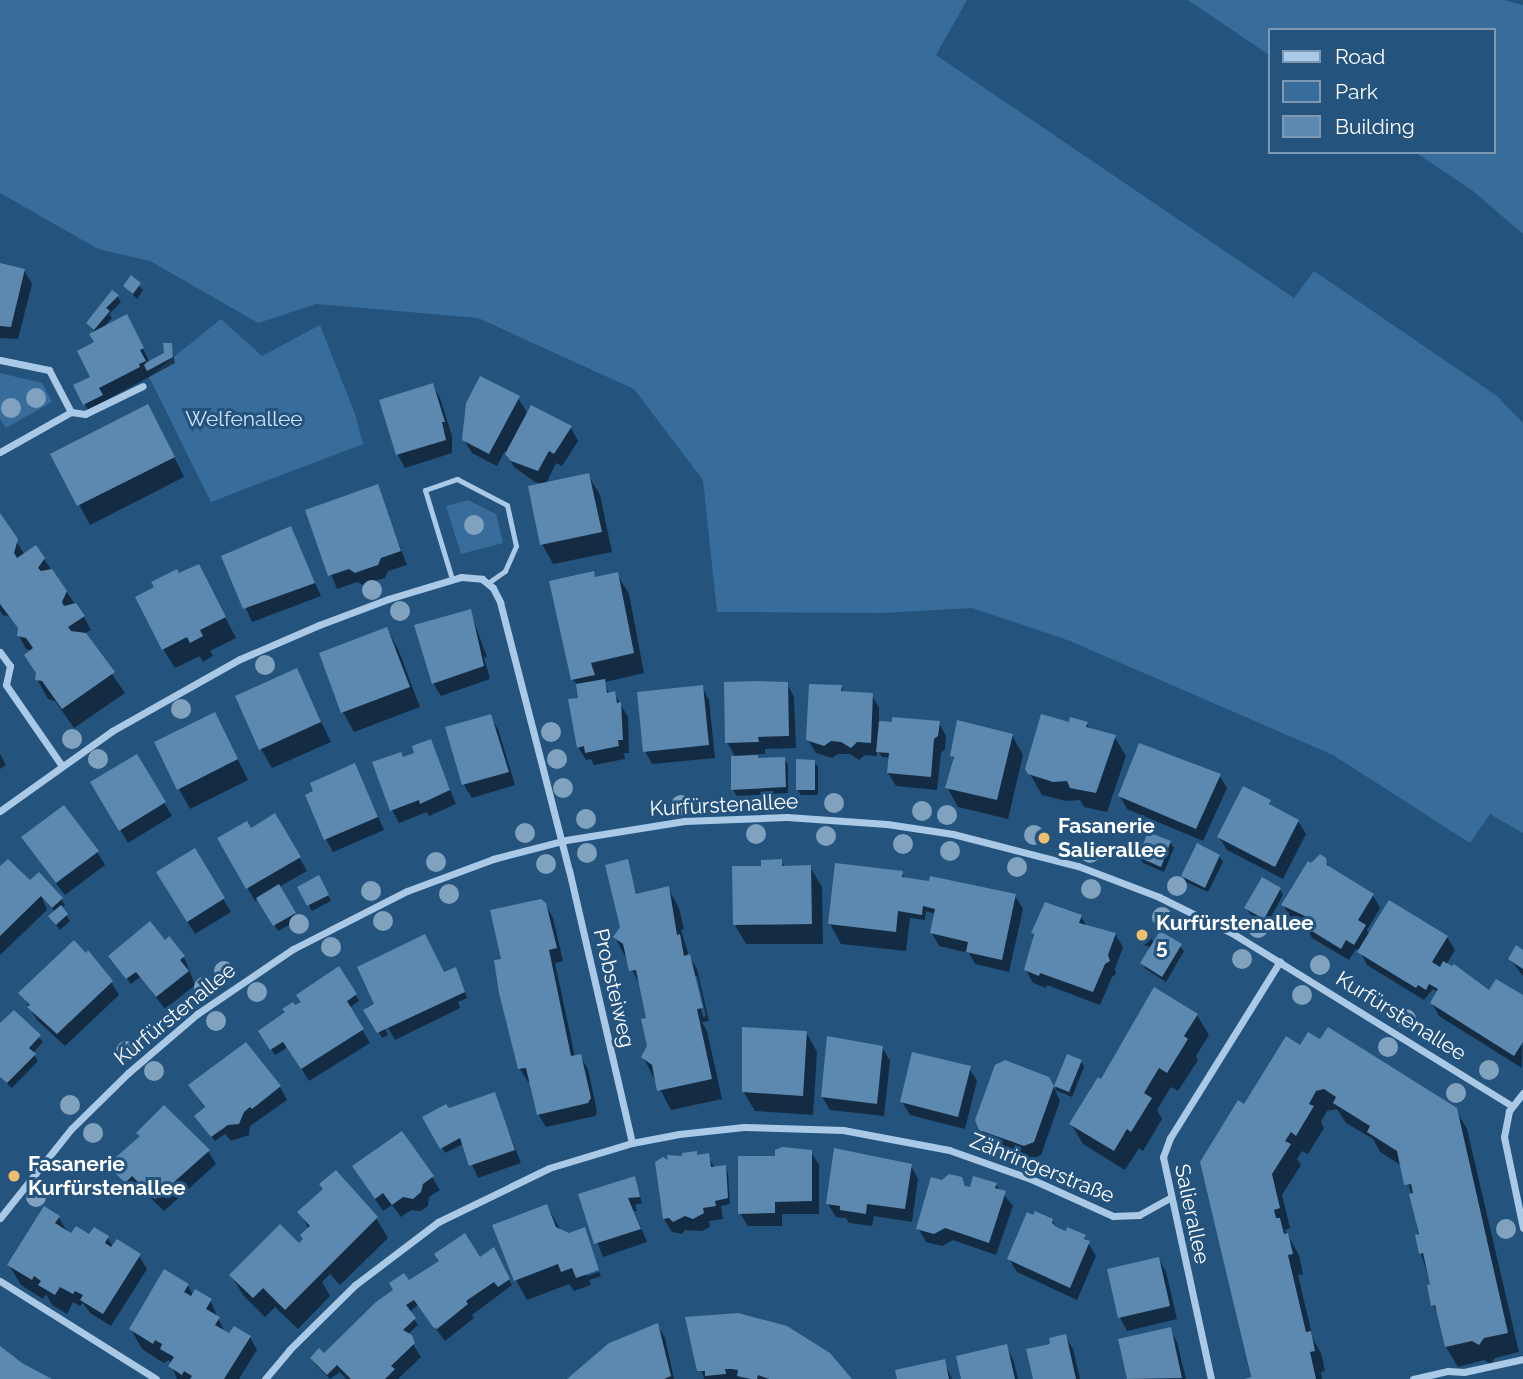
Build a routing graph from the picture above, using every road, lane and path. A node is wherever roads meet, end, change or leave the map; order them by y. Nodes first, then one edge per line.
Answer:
1 (0, 360) edge
2 (143, 386) dead end
3 (71, 412) junction
4 (1, 449) edge
5 (452, 579) junction
6 (488, 583) junction
7 (0, 652) edge
8 (3, 685) edge
9 (62, 766) junction
10 (0, 811) edge
11 (560, 842) junction
12 (1280, 961) junction
13 (1523, 1093) edge
14 (1512, 1106) junction
15 (632, 1143) junction
16 (1170, 1198) junction
17 (0, 1218) edge
18 (1523, 1227) edge
19 (0, 1281) edge
20 (1523, 1359) edge
21 (1462, 1376) edge
22 (156, 1379) edge
23 (265, 1379) edge
24 (1211, 1379) edge
25 (1413, 1379) edge

1 - 3 street
2 - 3 street
3 - 4 street
5 - 6 street
5 - 6 lane
5 - 9 street
6 - 11 street
7 - 8 street
8 - 9 street
9 - 10 street
11 - 12 street, Kurfürstenallee
11 - 15 street, Probsteiweg
11 - 17 street, Kurfürstenallee
12 - 14 street, Kurfürstenallee
12 - 16 street, Salierallee
13 - 14 street
14 - 18 street
15 - 16 street, Zähringerstraße
15 - 23 street, Zähringerstraße
16 - 24 street, Salierallee
19 - 22 street
20 - 21 street
21 - 25 street

